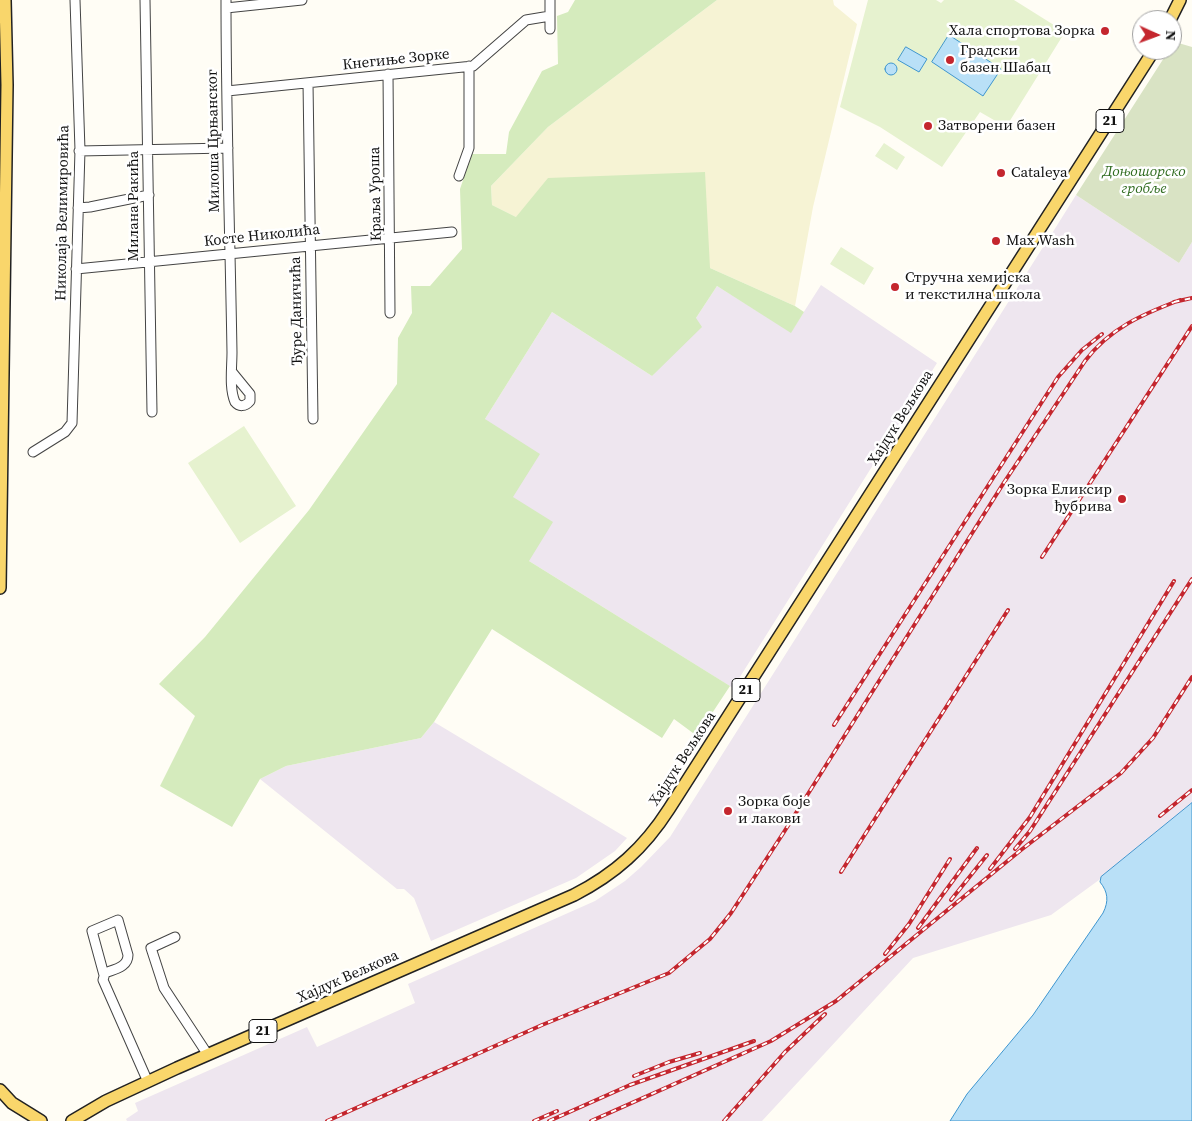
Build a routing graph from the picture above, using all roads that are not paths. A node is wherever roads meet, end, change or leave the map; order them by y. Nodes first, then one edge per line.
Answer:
1 (75, 0) edge
2 (145, 0) edge
3 (302, 0) edge
4 (550, 0) edge
5 (9, 2) edge
6 (226, 4) edge
7 (550, 16) junction
8 (550, 29) dead end
9 (1148, 60) edge
10 (469, 66) junction
11 (388, 74) junction
12 (308, 83) junction
13 (227, 91) junction
14 (228, 148) junction
15 (148, 150) junction
16 (80, 151) junction
17 (459, 176) dead end
18 (149, 195) junction
19 (78, 208) junction
20 (452, 232) dead end
21 (390, 237) junction
22 (309, 245) junction
23 (230, 254) junction
24 (148, 262) junction
25 (76, 269) junction
26 (390, 313) dead end
27 (232, 372) dead end
28 (152, 412) dead end
29 (313, 419) dead end
30 (33, 452) dead end
31 (0, 588) edge
32 (175, 937) dead end
33 (104, 975) junction
34 (208, 1055) junction
35 (148, 1082) junction
36 (0, 1090) edge
37 (41, 1121) edge
38 (72, 1121) edge

1 - 16 street, Николаја Велимировића
2 - 15 street, Милана Ракића
3 - 6 street
4 - 7 street
5 - 31 main road
6 - 13 street, Милоша Црњанског
7 - 8 street
7 - 10 street, Кнегиње Зорке
9 - 34 main road, Хајдук Вељкова / 21
10 - 11 street, Кнегиње Зорке
10 - 17 street
11 - 12 street, Кнегиње Зорке
11 - 21 street, Краља Уроша
12 - 13 street, Кнегиње Зорке
12 - 22 street, Ђуре Даничића
13 - 14 street, Милоша Црњанског
14 - 15 street
14 - 23 street, Милоша Црњанског
15 - 16 street
15 - 18 street, Милана Ракића
16 - 19 street, Николаја Велимировића
18 - 19 street
18 - 24 street, Милана Ракића
19 - 25 street, Николаја Велимировића
20 - 21 street, Косте Николића
21 - 22 street, Косте Николића
21 - 26 street, Краља Уроша
22 - 23 street, Косте Николића
22 - 29 street, Ђуре Даничића
23 - 24 street, Косте Николића
23 - 27 street, Милоша Црњанског
24 - 25 street, Косте Николића
24 - 28 street, Милана Ракића
25 - 30 street, Николаја Велимировића
32 - 34 street
33 - 33 street
33 - 35 street
34 - 35 main road, Хајдук Вељкова / 21
35 - 38 main road, Хајдук Вељкова / 21
36 - 37 main road

